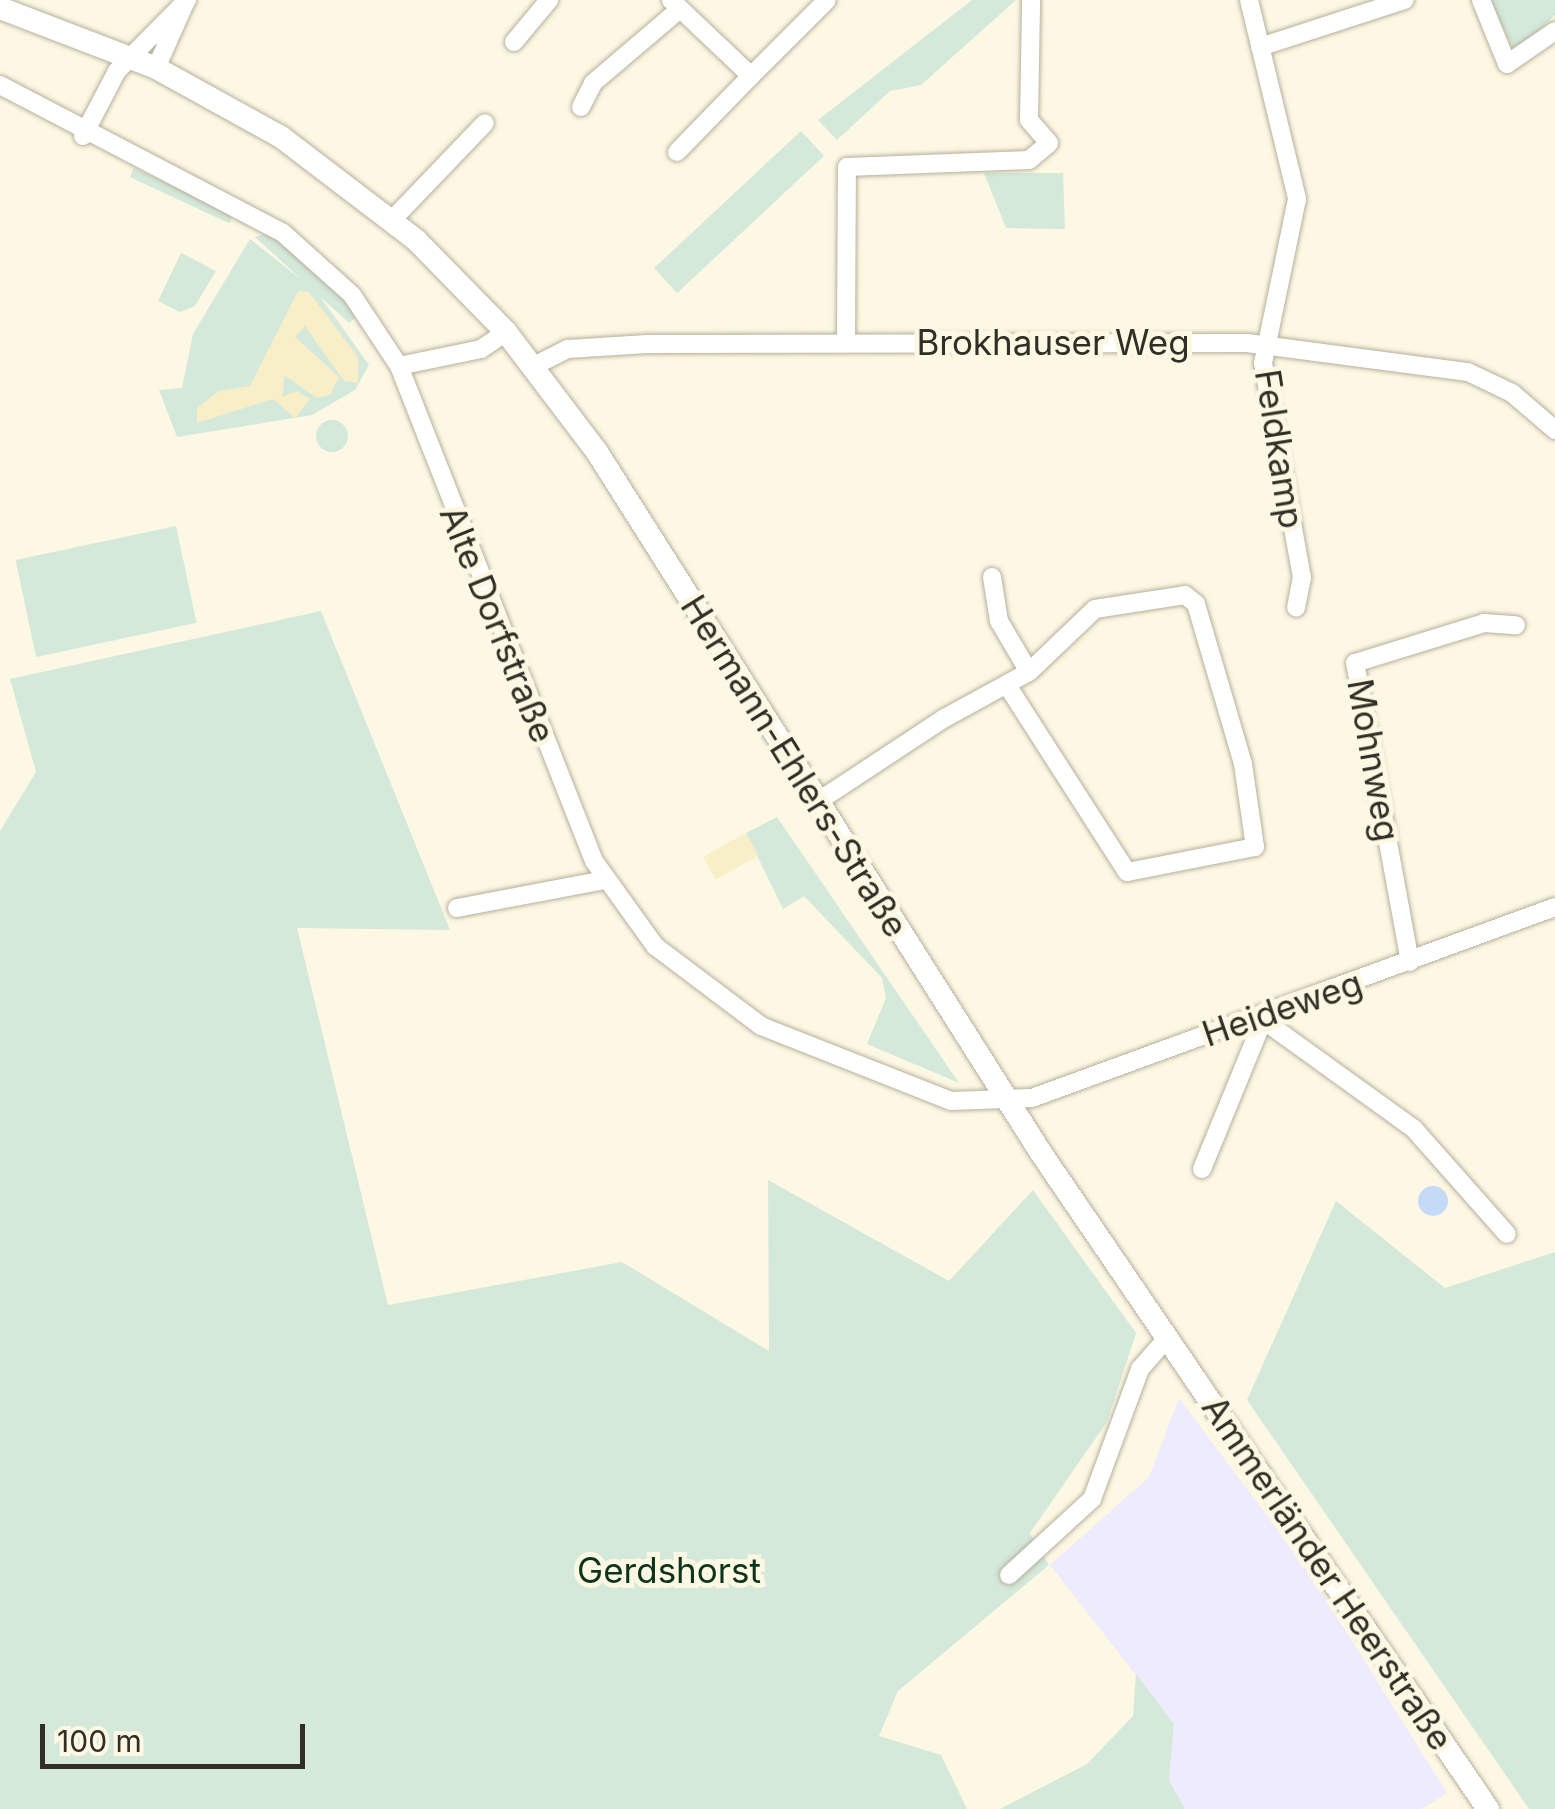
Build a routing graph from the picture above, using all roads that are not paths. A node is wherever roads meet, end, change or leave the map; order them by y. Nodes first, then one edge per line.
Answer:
1 (186, 0) edge
2 (549, 0) edge
3 (827, 0) edge
4 (1031, 0) edge
5 (1249, 0) edge
6 (1406, 0) edge
7 (1481, 0) edge
8 (675, 5) edge
9 (0, 8) edge
10 (1555, 30) edge
11 (514, 42) dead end
12 (1260, 47) junction
13 (130, 56) junction
14 (156, 68) junction
15 (751, 76) junction
16 (1, 89) edge
17 (580, 107) dead end
18 (485, 123) dead end
19 (83, 136) junction
20 (677, 152) dead end
21 (392, 220) junction
22 (506, 332) junction
23 (846, 342) junction
24 (1265, 345) junction
25 (399, 366) junction
26 (534, 366) junction
27 (1555, 430) edge
28 (992, 577) dead end
29 (1296, 606) dead end
30 (1516, 624) dead end
31 (1029, 672) junction
32 (1007, 685) junction
33 (817, 802) junction
34 (604, 880) junction
35 (1555, 907) edge
36 (456, 908) dead end
37 (1410, 962) junction
38 (1263, 1020) junction
39 (1006, 1100) junction
40 (1202, 1169) dead end
41 (1507, 1234) dead end
42 (1168, 1337) junction
43 (1010, 1574) dead end
44 (1488, 1809) edge

1 - 13 street
1 - 14 street
2 - 11 street
3 - 15 street
4 - 23 street
5 - 12 street, Feldkamp
6 - 12 street
7 - 10 street
8 - 15 street
8 - 17 street
9 - 13 street, Hermann-Ehlers-Straße
12 - 24 street, Feldkamp
13 - 14 street, Hermann-Ehlers-Straße
13 - 19 street
14 - 21 street, Hermann-Ehlers-Straße
15 - 20 street
16 - 19 street, Alte Dorfstraße
18 - 21 street
19 - 25 street, Alte Dorfstraße
21 - 22 street, Hermann-Ehlers-Straße
22 - 25 street
22 - 26 street, Hermann-Ehlers-Straße
23 - 24 street, Brokhauser Weg
23 - 26 street, Brokhauser Weg
24 - 27 street, Brokhauser Weg
24 - 29 street, Feldkamp
25 - 34 street, Alte Dorfstraße
26 - 33 street, Hermann-Ehlers-Straße
28 - 31 street
30 - 37 street, Mohnweg
31 - 32 street
31 - 32 street
32 - 33 street
33 - 39 street, Hermann-Ehlers-Straße
34 - 36 street
34 - 39 street, Alte Dorfstraße
35 - 37 street, Heideweg
37 - 38 street, Heideweg
38 - 39 street, Heideweg
38 - 40 street
38 - 41 street
39 - 42 street, Hermann-Ehlers-Straße
42 - 43 street
42 - 44 street, Ammerländer Heerstraße

